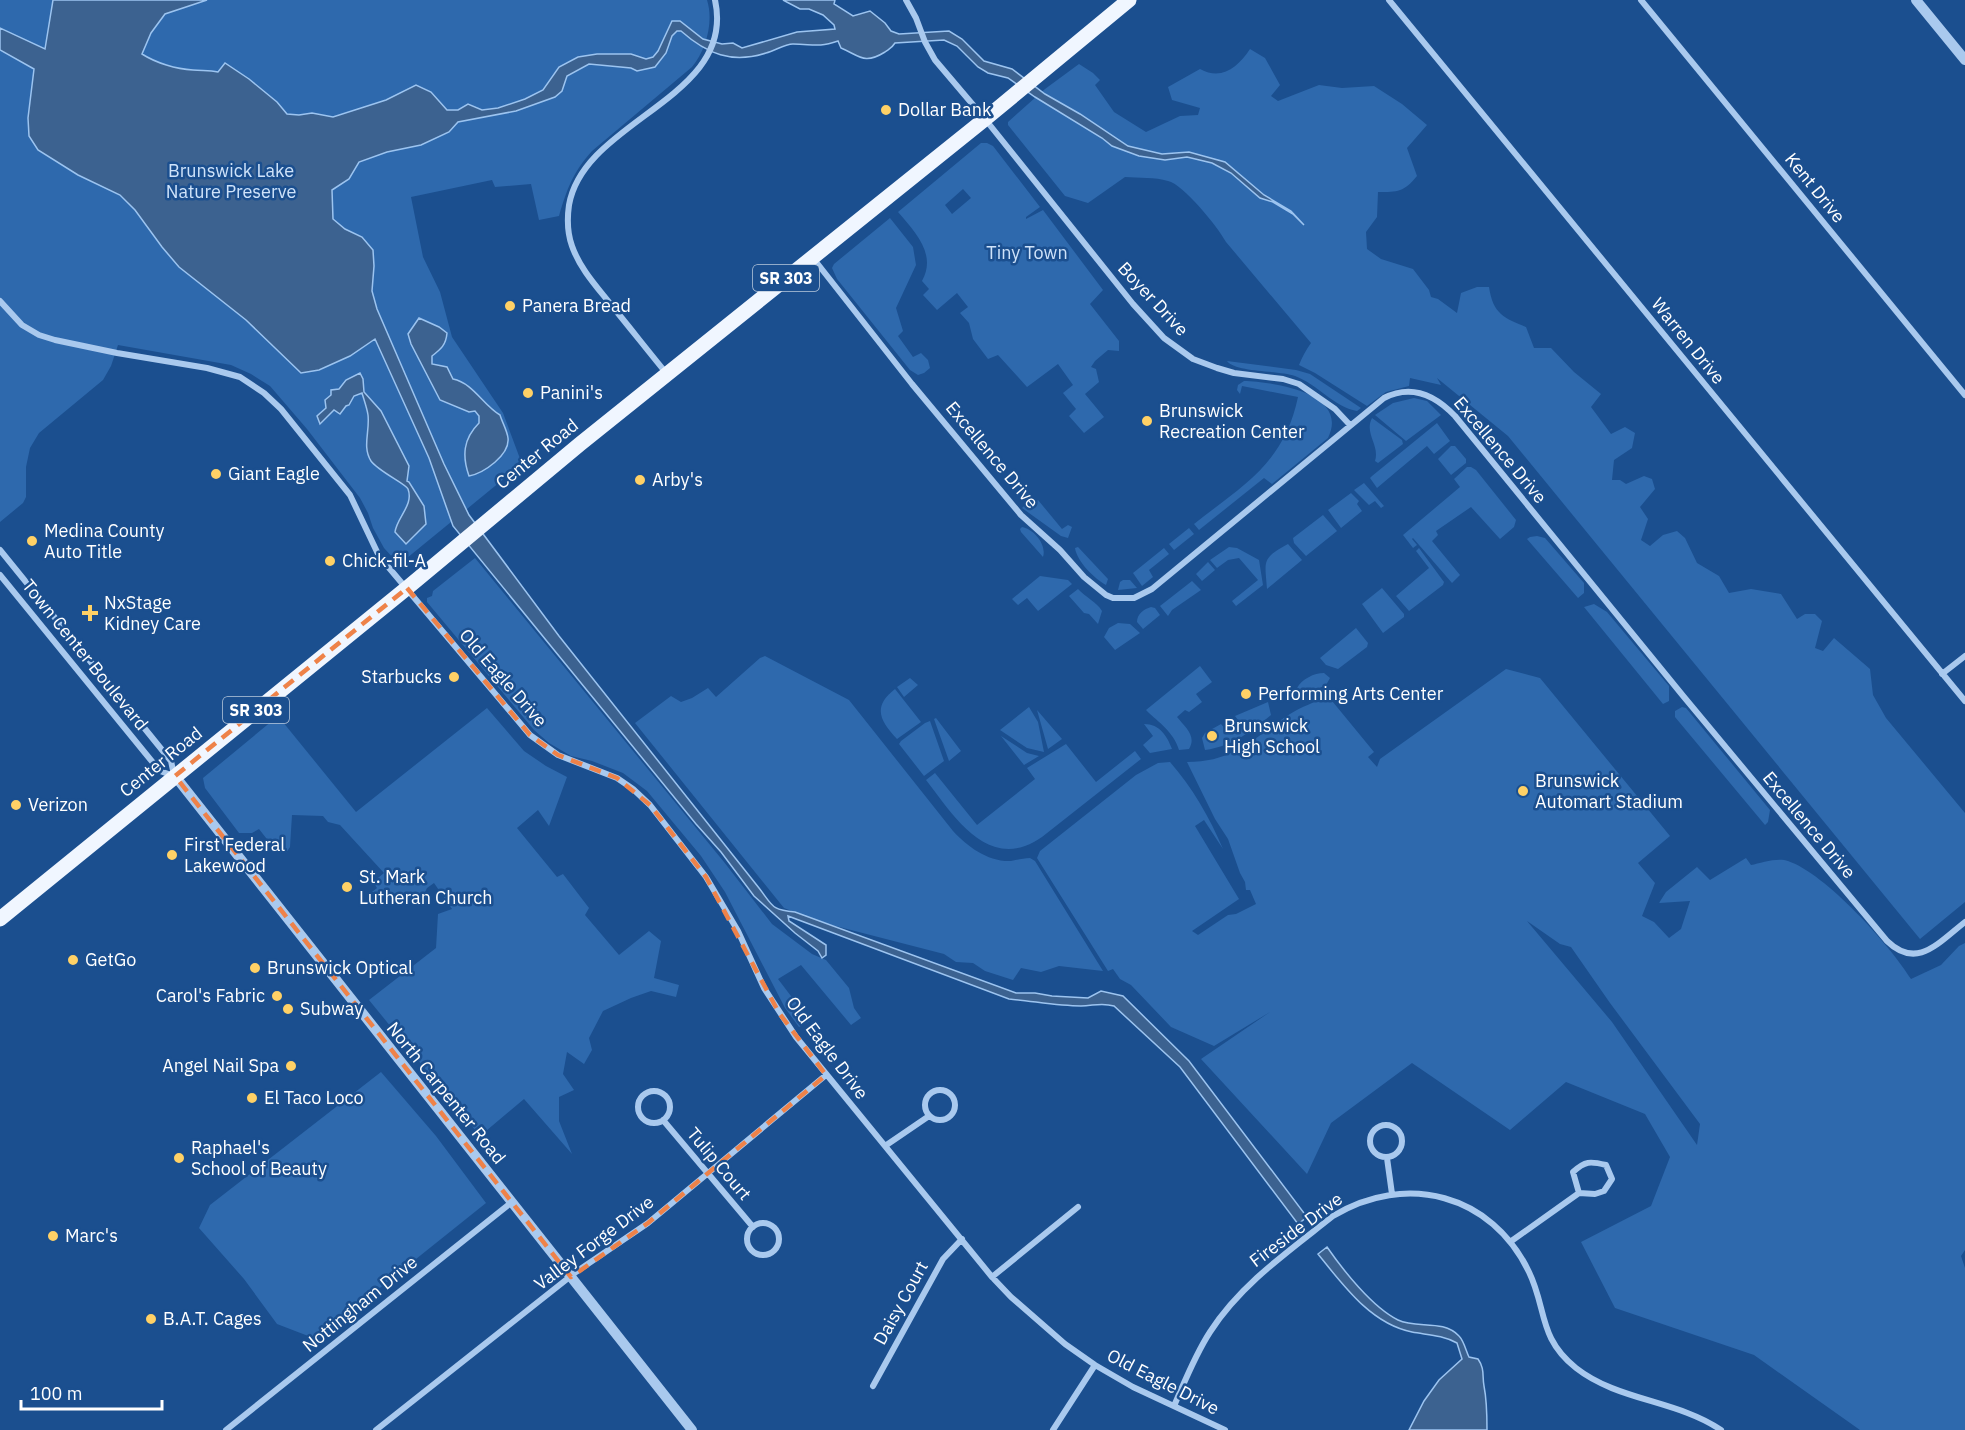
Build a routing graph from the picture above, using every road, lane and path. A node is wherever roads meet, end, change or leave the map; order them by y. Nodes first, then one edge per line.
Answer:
1 (715, 0) edge
2 (906, 0) edge
3 (1129, 0) edge
4 (1389, 0) edge
5 (1641, 0) edge
6 (1916, 0) edge
7 (1965, 60) edge
8 (986, 119) junction
9 (812, 257) junction
10 (0, 301) edge
11 (668, 374) junction
12 (1965, 395) edge
13 (1350, 425) junction
14 (0, 550) edge
15 (0, 575) edge
16 (407, 588) junction
17 (1965, 656) edge
18 (1942, 674) junction
19 (1965, 701) edge
20 (175, 776) junction
21 (0, 919) edge
22 (1965, 922) edge
23 (826, 1075) junction
24 (930, 1116) junction
25 (663, 1120) junction
26 (885, 1146) junction
27 (1387, 1158) junction
28 (707, 1173) junction
29 (1579, 1192) junction
30 (1392, 1194) junction
31 (512, 1202) junction
32 (1078, 1207) dead end
33 (753, 1227) junction
34 (962, 1239) junction
35 (1510, 1242) junction
36 (571, 1277) junction
37 (992, 1277) junction
38 (1095, 1365) junction
39 (873, 1386) dead end
40 (1174, 1406) junction
41 (226, 1430) edge
42 (376, 1430) edge
43 (692, 1430) edge
44 (1053, 1430) edge
45 (1225, 1430) edge
46 (1721, 1430) edge

1 - 11 street
2 - 8 street, Boyer Drive
3 - 8 main road, Center Road / SR 303
4 - 18 street, Warren Drive
5 - 12 street, Kent Drive
6 - 7 street
8 - 9 main road, Center Road / SR 303
8 - 13 street, Boyer Drive
9 - 11 main road, Center Road / SR 303
9 - 13 street, Excellence Drive
10 - 16 street, Old Eagle Drive
11 - 16 main road, Center Road / SR 303
13 - 22 street, Excellence Drive
14 - 20 street, Town Center Boulevard
15 - 20 street, Town Center Boulevard
16 - 20 main road, Center Road / SR 303
16 - 23 street, Old Eagle Drive
17 - 18 street
18 - 19 street, Warren Drive
20 - 21 main road, Center Road / SR 303
20 - 31 street, North Carpenter Road
23 - 26 street, Old Eagle Drive
23 - 28 street, Valley Forge Drive
24 - 24 street
24 - 26 street
25 - 25 street, Tulip Court
25 - 28 street, Tulip Court
26 - 34 street, Old Eagle Drive
27 - 27 street
27 - 30 street
28 - 33 street, Tulip Court
28 - 36 street, Valley Forge Drive
29 - 29 street
29 - 35 street
30 - 35 street, Fireside Drive
30 - 40 street, Fireside Drive
31 - 36 street, North Carpenter Road
31 - 41 street, Nottingham Drive
32 - 37 street
33 - 33 street, Tulip Court
34 - 37 street, Old Eagle Drive
34 - 39 street, Daisy Court
35 - 46 street, Fireside Drive
36 - 42 street, Valley Forge Drive
36 - 43 street, North Carpenter Road
37 - 38 street, Old Eagle Drive
38 - 40 street, Old Eagle Drive
38 - 44 street
40 - 45 street, Old Eagle Drive

